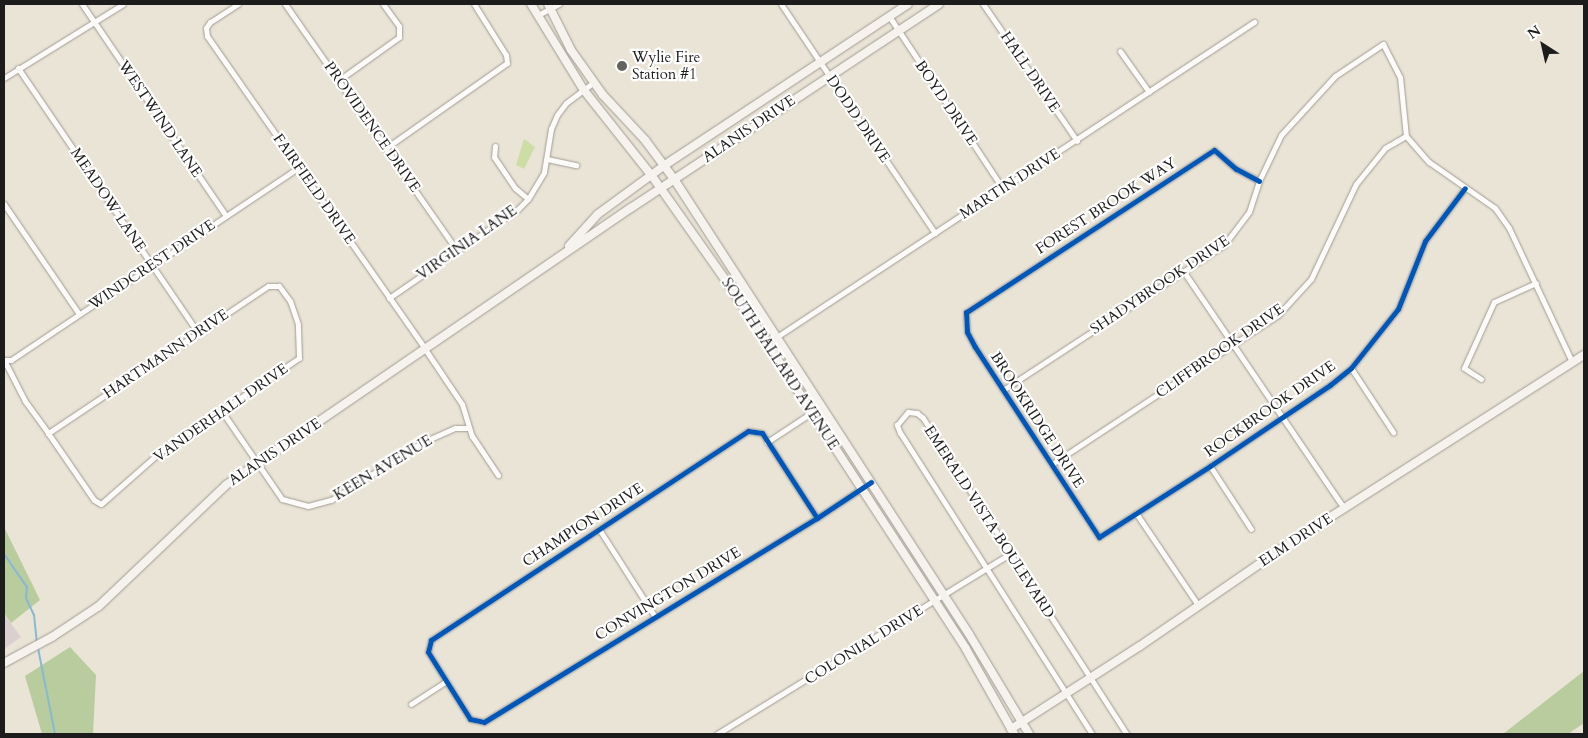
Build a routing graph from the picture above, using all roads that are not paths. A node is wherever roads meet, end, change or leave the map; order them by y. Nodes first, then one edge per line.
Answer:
1 (82, 4) edge
2 (123, 4) edge
3 (238, 4) edge
4 (285, 4) edge
5 (383, 4) edge
6 (474, 4) edge
7 (531, 4) edge
8 (559, 4) edge
9 (781, 4) edge
10 (908, 4) edge
11 (939, 4) edge
12 (983, 4) edge
13 (550, 5) edge
14 (538, 15) junction
15 (889, 16) junction
16 (95, 22) junction
17 (1254, 22) dead end
18 (898, 30) junction
19 (1120, 51) dead end
20 (819, 62) junction
21 (18, 68) junction
22 (829, 76) junction
23 (4, 78) edge
24 (339, 80) junction
25 (594, 82) junction
26 (583, 89) junction
27 (1149, 92) junction
28 (1406, 136) junction
29 (1077, 141) junction
30 (495, 146) dead end
31 (386, 148) junction
32 (547, 158) junction
33 (576, 165) dead end
34 (665, 165) junction
35 (299, 167) junction
36 (652, 176) junction
37 (674, 179) junction
38 (1259, 181) junction
39 (660, 188) junction
40 (1465, 188) junction
41 (1003, 189) junction
42 (528, 199) junction
43 (4, 204) edge
44 (226, 216) junction
45 (935, 233) junction
46 (457, 251) junction
47 (561, 255) junction
48 (152, 265) junction
49 (1184, 272) junction
50 (1536, 283) junction
51 (389, 298) junction
52 (966, 312) joint
53 (79, 314) junction
54 (198, 333) junction
55 (776, 338) junction
56 (765, 344) junction
57 (1233, 345) junction
58 (425, 348) junction
59 (1584, 354) edge
60 (4, 360) edge
61 (296, 361) joint
62 (1572, 362) junction
63 (1351, 368) junction
64 (1481, 379) dead end
65 (1003, 390) junction
66 (220, 410) junction
67 (811, 413) junction
68 (1283, 417) junction
69 (468, 428) junction
70 (1393, 432) dead end
71 (48, 433) junction
72 (767, 442) junction
73 (258, 463) junction
74 (1052, 464) junction
75 (1210, 466) junction
76 (498, 475) dead end
77 (871, 482) junction
78 (861, 488) junction
79 (1344, 508) junction
80 (1136, 513) junction
81 (817, 518) junction
82 (599, 529) junction
83 (1251, 530) dead end
84 (1099, 537) joint
85 (1010, 554) junction
86 (986, 568) junction
87 (944, 596) junction
88 (934, 602) junction
89 (1198, 605) junction
90 (655, 617) junction
91 (4, 663) edge
92 (1090, 679) junction
93 (445, 682) junction
94 (1066, 695) junction
95 (411, 704) dead end
96 (1023, 724) junction
97 (1013, 732) edge
98 (717, 734) edge
99 (1029, 734) edge
100 (1092, 734) edge
101 (1127, 734) edge

1 - 16 street, WESTWIND LANE
2 - 16 street
3 - 35 street, FAIRFIELD DRIVE
4 - 24 street, PROVIDENCE DRIVE
5 - 24 street
6 - 31 street
7 - 14 main road, SOUTH BALLARD AVENUE
8 - 13 street
9 - 20 street, DODD DRIVE
10 - 15 main road, ALANIS DRIVE
11 - 18 main road, ALANIS DRIVE
12 - 29 street, HALL DRIVE
13 - 14 street
13 - 25 main road, SOUTH BALLARD AVENUE
14 - 26 main road, SOUTH BALLARD AVENUE
15 - 18 street, BOYD DRIVE
15 - 20 main road, ALANIS DRIVE
16 - 21 street
16 - 44 street, WESTWIND LANE
17 - 27 street, MARTIN DRIVE
18 - 22 main road, ALANIS DRIVE
18 - 41 street, BOYD DRIVE
19 - 27 street
20 - 22 street, DODD DRIVE
20 - 34 main road, ALANIS DRIVE
21 - 23 street
21 - 48 street, MEADOW LANE
22 - 37 main road, ALANIS DRIVE
22 - 45 street, DODD DRIVE
24 - 31 street, PROVIDENCE DRIVE
25 - 26 street, VIRGINIA LANE
25 - 34 main road, SOUTH BALLARD AVENUE
26 - 32 street, VIRGINIA LANE
26 - 36 main road, SOUTH BALLARD AVENUE
27 - 29 street, MARTIN DRIVE
28 - 38 street, SHADYBROOK DRIVE
28 - 40 street
28 - 57 street, CLIFFBROOK DRIVE
29 - 41 street, MARTIN DRIVE
30 - 42 street
31 - 46 street, PROVIDENCE DRIVE
32 - 33 street
32 - 42 street, VIRGINIA LANE
34 - 36 main road, ALANIS DRIVE
34 - 37 main road, SOUTH BALLARD AVENUE
35 - 44 street, WINDCREST DRIVE
35 - 51 street, FAIRFIELD DRIVE
36 - 39 main road, SOUTH BALLARD AVENUE
36 - 47 main road, ALANIS DRIVE
37 - 39 main road, ALANIS DRIVE
37 - 55 main road, SOUTH BALLARD AVENUE
38 - 49 street, SHADYBROOK DRIVE
38 - 52 street, FOREST BROOK WAY
39 - 47 main road, ALANIS DRIVE
39 - 56 main road, SOUTH BALLARD AVENUE
40 - 50 street
40 - 63 street, ROCKBROOK DRIVE
41 - 45 street, MARTIN DRIVE
42 - 46 street, VIRGINIA LANE
43 - 53 street
44 - 48 street, WINDCREST DRIVE
45 - 55 street, MARTIN DRIVE
46 - 51 street, VIRGINIA LANE
47 - 58 main road, ALANIS DRIVE
48 - 53 street, WINDCREST DRIVE
48 - 54 street, MEADOW LANE
49 - 57 street
49 - 65 street, SHADYBROOK DRIVE
50 - 62 street
50 - 64 street
51 - 58 street, FAIRFIELD DRIVE
52 - 65 street, BROOKRIDGE DRIVE
53 - 60 street, WINDCREST DRIVE
54 - 61 street, HARTMANN DRIVE
54 - 71 street, HARTMANN DRIVE
55 - 56 street, MARTIN DRIVE
55 - 77 main road, SOUTH BALLARD AVENUE
56 - 67 main road, SOUTH BALLARD AVENUE
57 - 68 street
57 - 74 street, CLIFFBROOK DRIVE
58 - 69 street, FAIRFIELD DRIVE
58 - 73 main road, ALANIS DRIVE
59 - 62 main road, ELM DRIVE
60 - 71 street
61 - 66 street, VANDERHALL DRIVE
62 - 79 main road, ELM DRIVE
63 - 68 street, ROCKBROOK DRIVE
63 - 70 street
65 - 74 street, BROOKRIDGE DRIVE
66 - 71 street, VANDERHALL DRIVE
66 - 73 street, KEEN AVENUE
67 - 72 street
67 - 78 main road, SOUTH BALLARD AVENUE
68 - 75 street, ROCKBROOK DRIVE
68 - 79 street
69 - 73 street, KEEN AVENUE
69 - 76 street, FAIRFIELD DRIVE
72 - 81 street
72 - 82 street, CHAMPION DRIVE
73 - 91 main road, ALANIS DRIVE
74 - 84 street, BROOKRIDGE DRIVE
75 - 80 street, ROCKBROOK DRIVE
75 - 83 street
77 - 78 street, CONVINGTON DRIVE
77 - 87 main road, SOUTH BALLARD AVENUE
78 - 81 street, CONVINGTON DRIVE
78 - 88 main road, SOUTH BALLARD AVENUE
79 - 89 main road, ELM DRIVE
80 - 84 street, ROCKBROOK DRIVE
80 - 89 street
81 - 90 street, CONVINGTON DRIVE
82 - 90 street
82 - 93 street, CHAMPION DRIVE
85 - 86 street, COLONIAL DRIVE
85 - 86 street, EMERALD VISTA BOULEVARD
85 - 92 street, EMERALD VISTA BOULEVARD
86 - 87 street, COLONIAL DRIVE
86 - 94 street, EMERALD VISTA BOULEVARD
87 - 88 street, COLONIAL DRIVE
87 - 96 main road, SOUTH BALLARD AVENUE
88 - 97 main road, SOUTH BALLARD AVENUE
88 - 98 street, COLONIAL DRIVE
89 - 92 main road, ELM DRIVE
90 - 93 street, CONVINGTON DRIVE
92 - 94 main road, ELM DRIVE
92 - 101 street, EMERALD VISTA BOULEVARD
93 - 95 street
94 - 96 main road, ELM DRIVE
94 - 100 street, EMERALD VISTA BOULEVARD
96 - 97 main road, ELM DRIVE
96 - 99 main road, SOUTH BALLARD AVENUE

